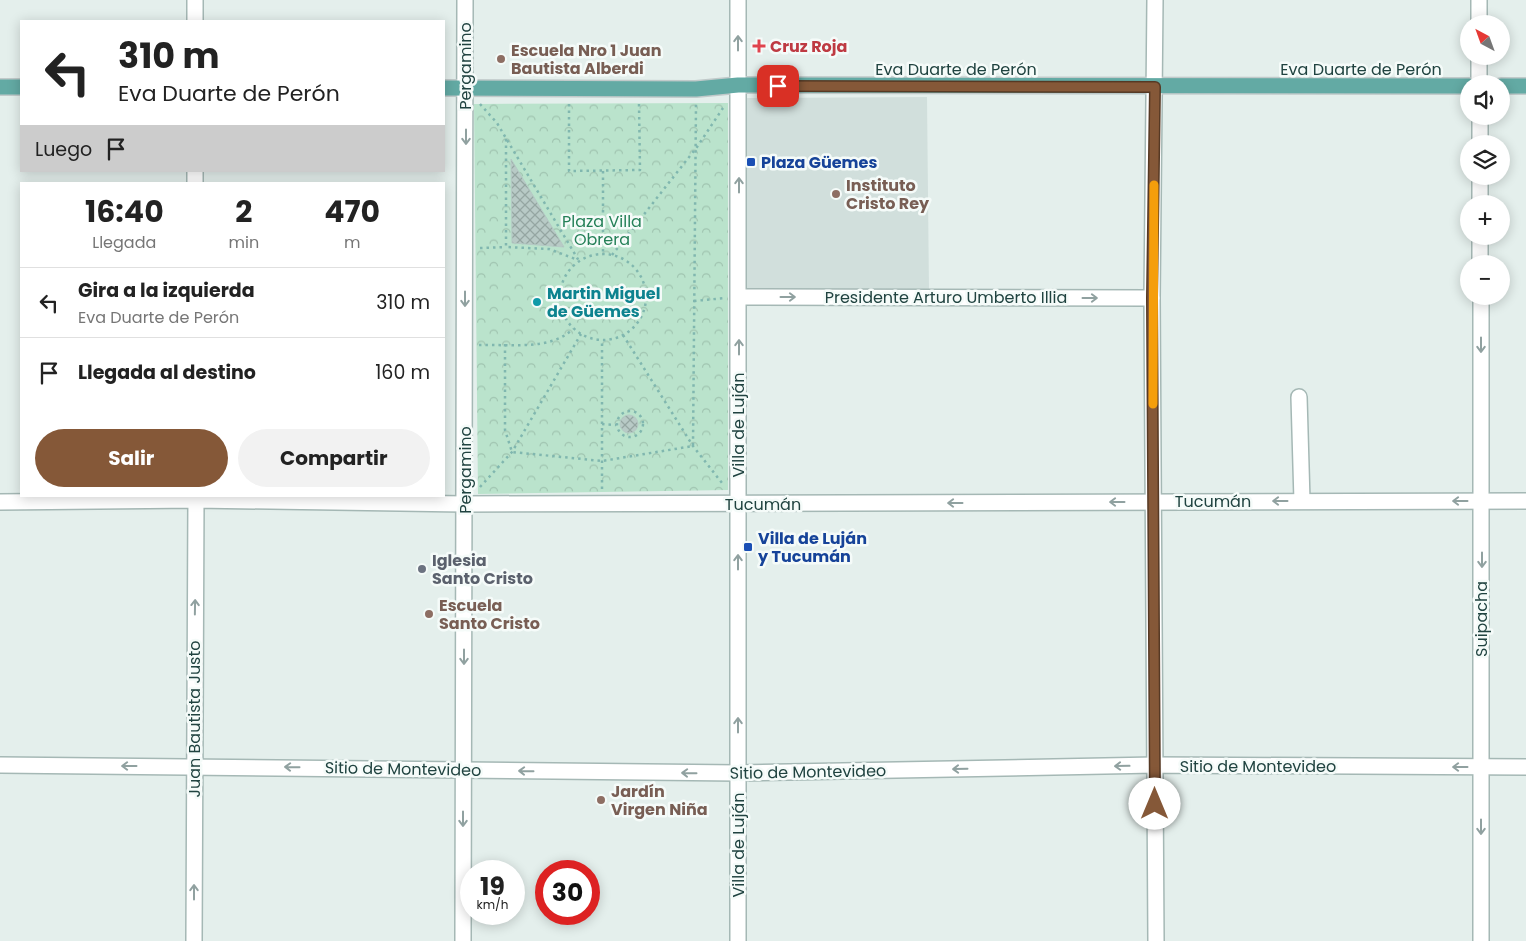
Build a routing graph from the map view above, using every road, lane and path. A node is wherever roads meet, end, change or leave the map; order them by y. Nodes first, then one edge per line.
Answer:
1 (194, 0) edge
2 (465, 0) edge
3 (738, 0) edge
4 (1155, 0) edge
5 (1480, 0) edge
6 (1480, 15) edge
7 (195, 20) edge
8 (738, 85) junction
9 (1460, 86) edge
10 (1510, 86) edge
11 (1526, 86) edge
12 (0, 87) edge
13 (20, 87) edge
14 (1155, 87) junction
15 (445, 88) edge
16 (466, 88) junction
17 (638, 88) junction
18 (696, 89) junction
19 (568, 90) junction
20 (506, 138) junction
21 (697, 147) junction
22 (603, 171) junction
23 (506, 247) junction
24 (466, 248) junction
25 (603, 254) junction
26 (612, 255) junction
27 (579, 261) junction
28 (739, 297) junction
29 (1152, 298) junction
30 (694, 301) junction
31 (1481, 305) edge
32 (573, 329) junction
33 (581, 334) junction
34 (623, 335) junction
35 (602, 340) junction
36 (504, 344) junction
37 (465, 345) junction
38 (1299, 397) dead end
39 (602, 424) junction
40 (616, 425) junction
41 (692, 446) junction
42 (512, 452) junction
43 (602, 461) junction
44 (196, 498) edge
45 (1302, 501) junction
46 (1482, 501) junction
47 (1526, 501) edge
48 (0, 502) edge
49 (1154, 502) junction
50 (464, 504) junction
51 (602, 504) junction
52 (738, 504) junction
53 (0, 765) edge
54 (193, 766) junction
55 (1155, 766) junction
56 (1481, 767) junction
57 (1526, 767) edge
58 (463, 770) junction
59 (738, 774) junction
60 (194, 941) edge
61 (463, 941) edge
62 (738, 941) edge
63 (1156, 941) edge
64 (1481, 941) edge

1 - 7 street
2 - 16 street, Pergamino
8 -> 3 street, Villa de Luján
4 - 14 street
5 - 6 street
8 - 14 main road, Eva Duarte de Perón
8 - 18 main road, Eva Duarte de Perón
8 - 21 path
28 -> 8 street, Villa de Luján
9 - 14 main road, Eva Duarte de Perón
10 - 11 main road
12 - 13 main road
14 - 29 street
15 - 16 main road, Eva Duarte de Perón
16 - 19 main road, Eva Duarte de Perón
16 - 20 path
16 -> 24 street, Pergamino
17 - 18 main road, Eva Duarte de Perón
17 - 19 main road, Eva Duarte de Perón
17 - 22 path
18 - 21 path
19 - 22 path
20 - 23 path
20 - 27 path
21 - 26 path
21 - 30 path
22 - 25 path
23 - 24 path
23 - 27 path
24 -> 37 street, Pergamino
25 - 26 path
25 - 27 path
26 - 34 path
27 - 32 path
28 -> 29 street, Presidente Arturo Umberto Illia
28 - 30 path
52 -> 28 street, Villa de Luján
29 - 49 street
30 - 41 path
31 -> 46 street, Suipacha
32 - 33 path
32 - 36 path
33 - 35 path
33 - 42 path
34 - 35 path
34 - 41 path
35 - 39 path
36 - 37 path
36 - 42 path
37 - 50 street, Pergamino
38 - 45 street
39 - 40 path
39 - 43 path
40 - 40 path
41 - 43 path
41 - 52 path
42 - 43 path
42 - 50 path
43 - 51 path
44 - 48 street, Tucumán
44 - 50 street, Tucumán
54 -> 44 street, Juan Bautista Justo
46 -> 45 street, Tucumán
45 -> 49 street, Tucumán
46 - 47 street, Tucumán
46 -> 56 street, Suipacha
49 -> 52 street, Tucumán
49 - 55 street
50 - 51 street, Tucumán
50 -> 58 street, Pergamino
51 - 52 street, Tucumán
59 -> 52 street, Villa de Luján
54 -> 53 street, Sitio de Montevideo
58 -> 54 street, Sitio de Montevideo
60 -> 54 street, Juan Bautista Justo
56 -> 55 street, Sitio de Montevideo
55 -> 59 street, Sitio de Montevideo
55 - 63 street
56 - 57 street, Sitio de Montevideo
56 -> 64 street, Suipacha
59 -> 58 street, Sitio de Montevideo
58 -> 61 street, Pergamino
59 - 62 street, Villa de Luján

